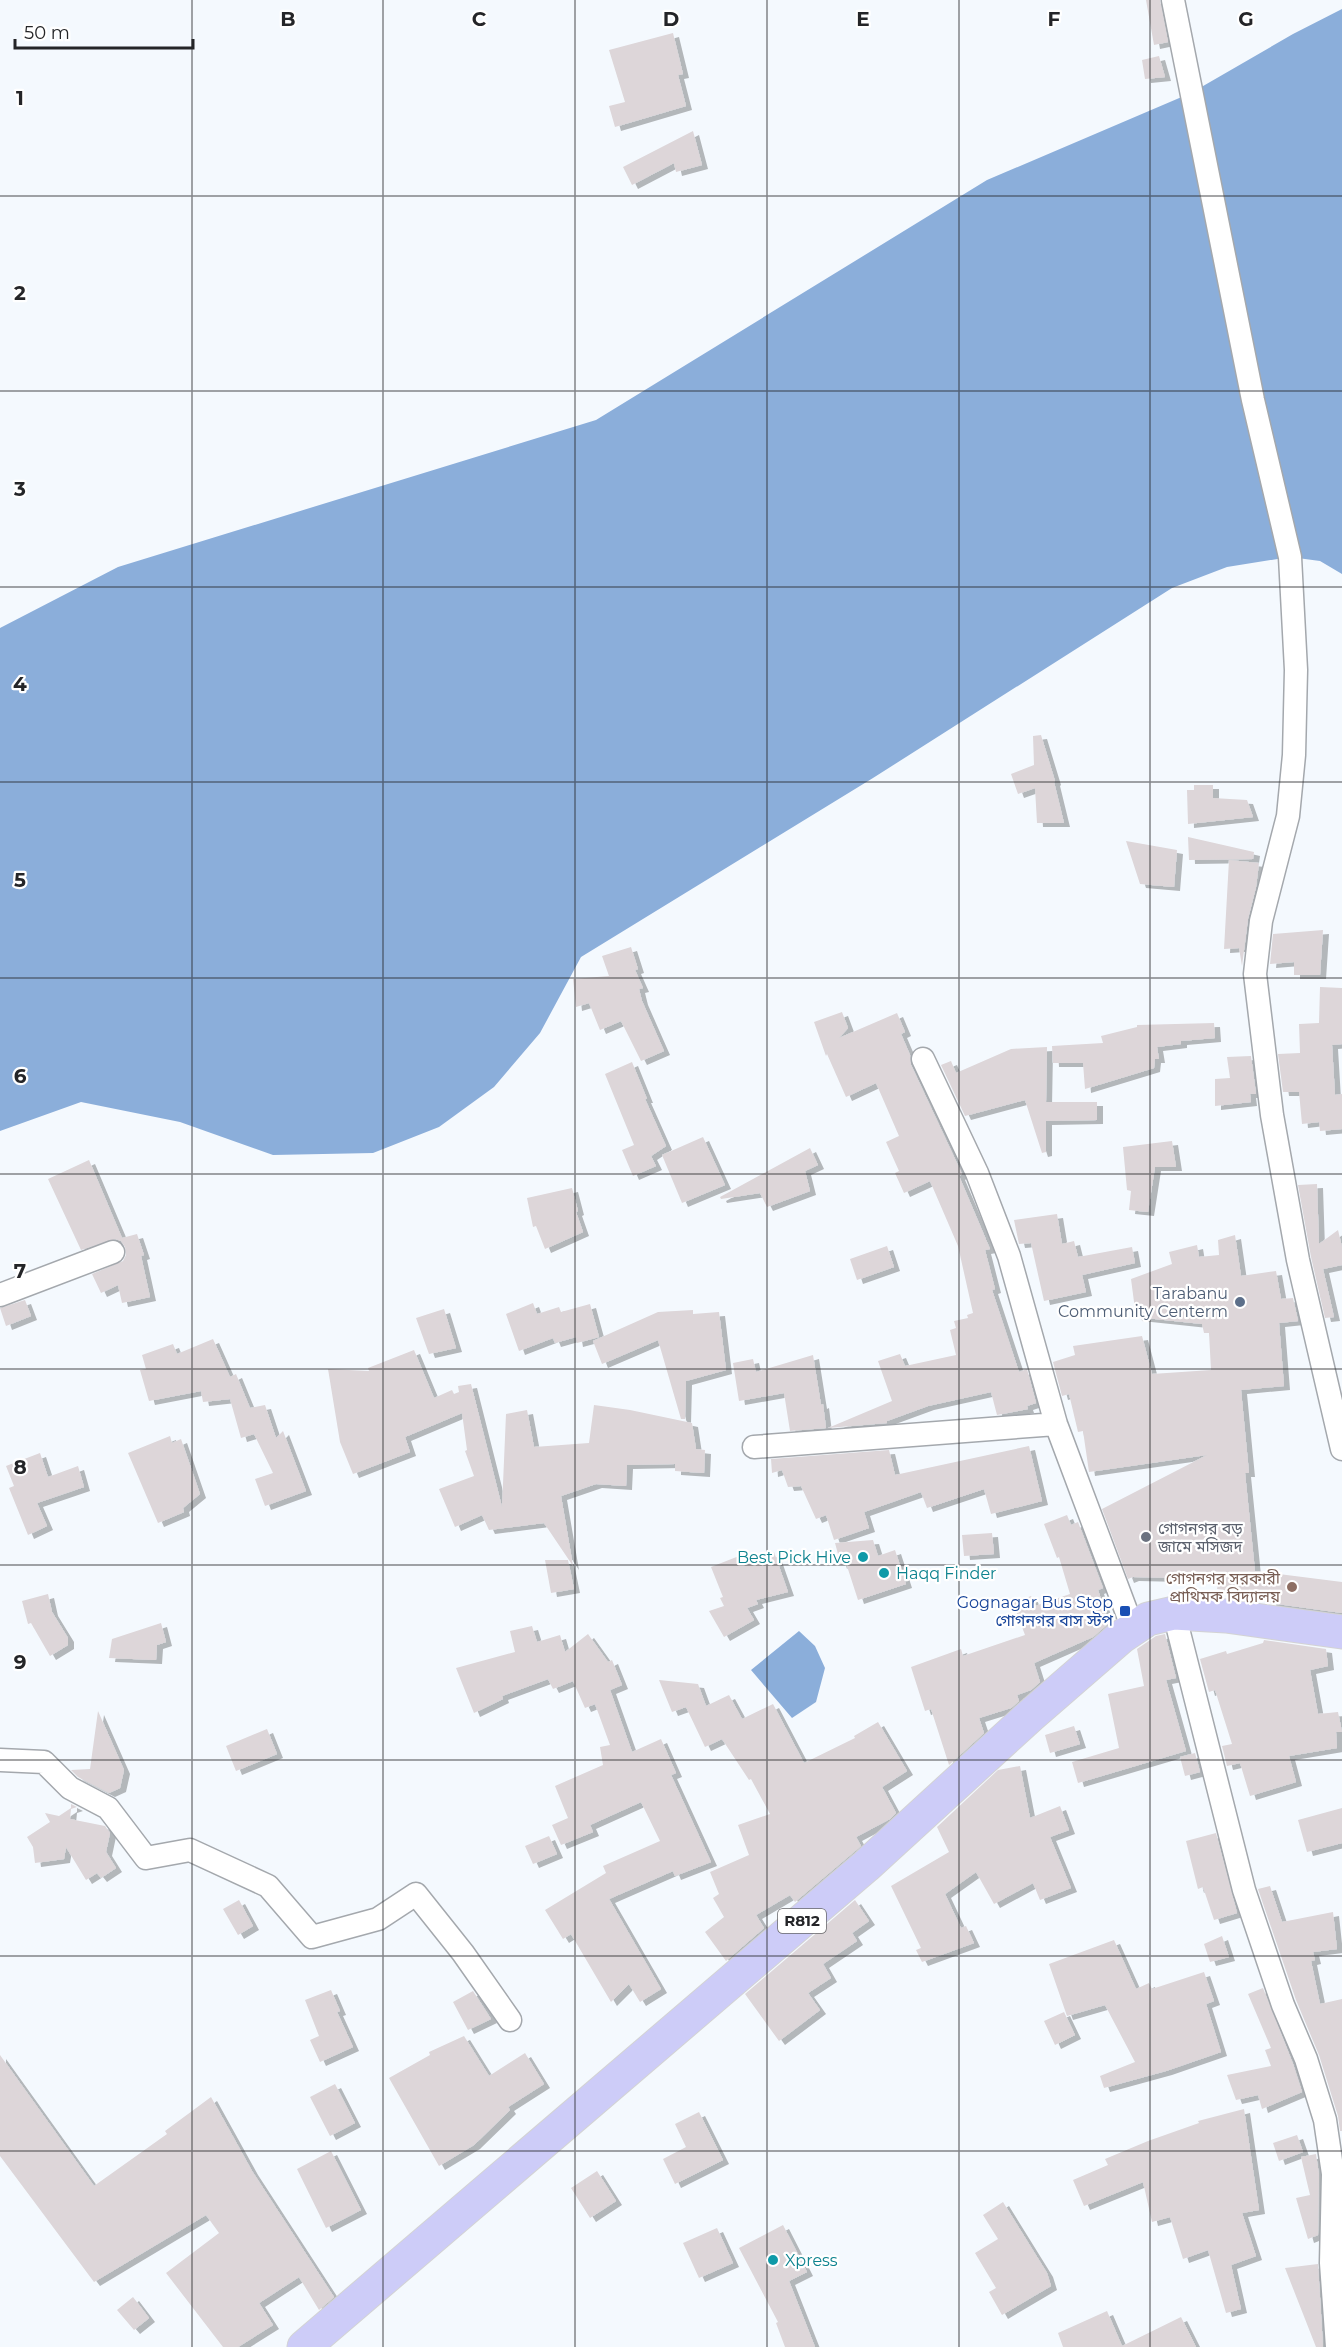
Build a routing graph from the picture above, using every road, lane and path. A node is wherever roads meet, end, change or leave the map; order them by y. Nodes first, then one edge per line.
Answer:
1 (1173, 0) edge
2 (923, 1059) dead end
3 (112, 1252) dead end
4 (0, 1295) edge
5 (1056, 1424) junction
6 (754, 1447) dead end
7 (1342, 1449) edge
8 (1174, 1613) junction
9 (1133, 1629) junction
10 (1342, 1632) edge
11 (0, 1760) edge
12 (510, 2020) dead end
13 (304, 2347) edge
14 (1337, 2347) edge

1 - 7 street
2 - 5 street
3 - 4 street
5 - 6 street
5 - 9 street
8 - 9 main road, R812
8 - 10 main road, R812
8 - 14 street
9 - 13 main road, R812
11 - 12 street

